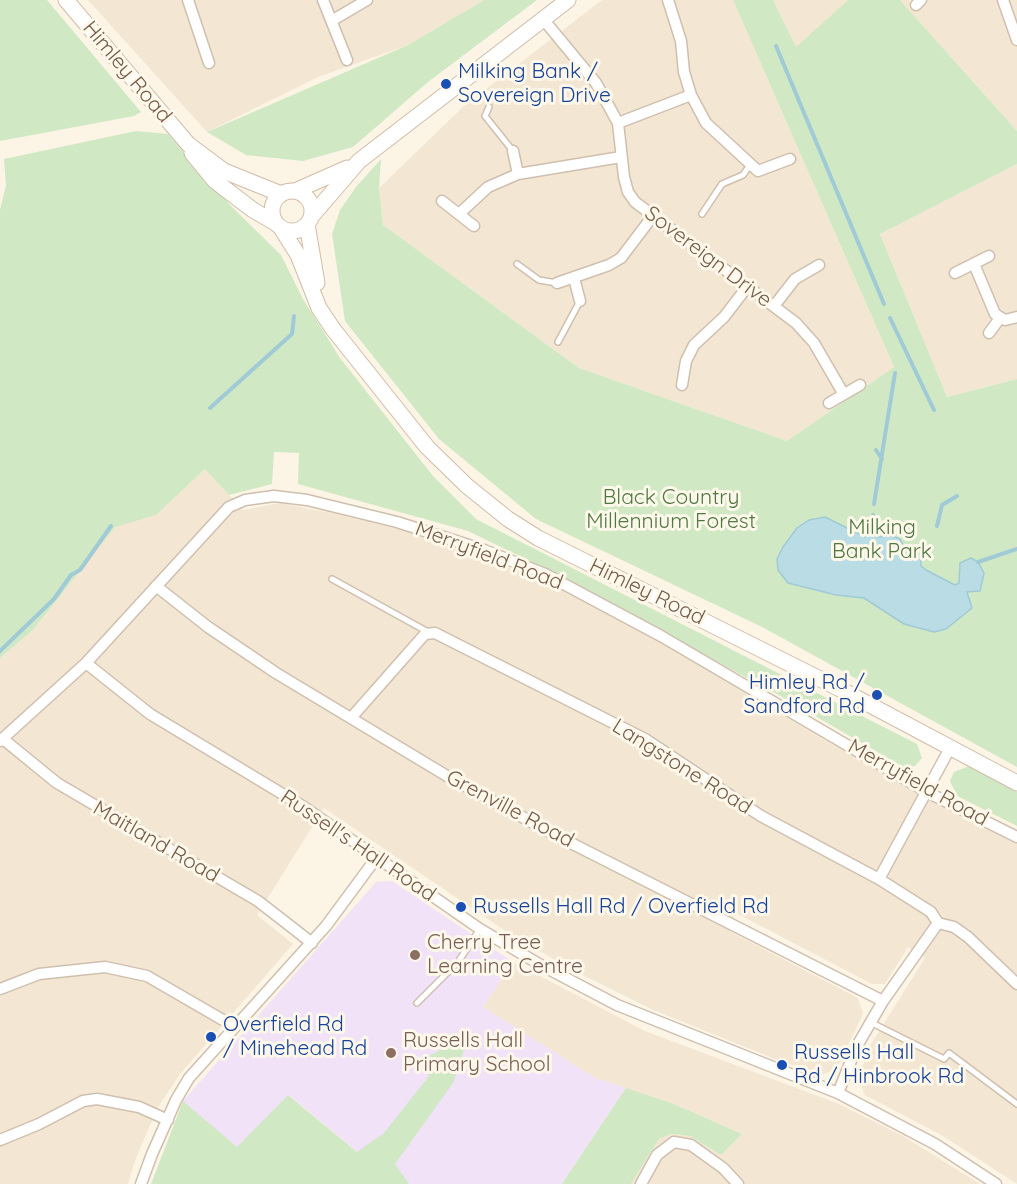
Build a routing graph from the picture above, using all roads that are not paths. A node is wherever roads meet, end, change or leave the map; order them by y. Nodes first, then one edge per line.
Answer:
1 (66, 0) edge
2 (188, 0) edge
3 (323, 0) edge
4 (367, 0) edge
5 (568, 0) edge
6 (668, 0) edge
7 (1003, 0) edge
8 (543, 18) junction
9 (333, 20) junction
10 (1017, 40) edge
11 (347, 60) dead end
12 (210, 63) dead end
13 (691, 95) junction
14 (489, 107) dead end
15 (618, 123) junction
16 (188, 144) junction
17 (513, 151) joint
18 (621, 157) junction
19 (790, 159) dead end
20 (359, 161) junction
21 (750, 165) junction
22 (518, 174) junction
23 (288, 193) junction
24 (442, 201) dead end
25 (459, 214) junction
26 (702, 214) dead end
27 (652, 217) junction
28 (309, 221) junction
29 (279, 226) junction
30 (474, 226) dead end
31 (989, 256) dead end
32 (518, 264) dead end
33 (974, 264) junction
34 (819, 265) dead end
35 (955, 273) dead end
36 (574, 278) junction
37 (556, 283) joint
38 (747, 287) junction
39 (580, 301) joint
40 (774, 306) junction
41 (1017, 317) edge
42 (1000, 318) junction
43 (333, 329) junction
44 (989, 333) dead end
45 (558, 342) dead end
46 (682, 385) dead end
47 (860, 385) dead end
48 (843, 393) junction
49 (829, 403) dead end
50 (332, 579) dead end
51 (156, 586) junction
52 (429, 633) junction
53 (86, 663) junction
54 (351, 718) junction
55 (1, 740) edge
56 (951, 748) junction
57 (1017, 783) edge
58 (927, 792) junction
59 (1017, 837) edge
60 (377, 857) junction
61 (879, 879) junction
62 (938, 923) junction
63 (480, 929) junction
64 (312, 943) junction
65 (1017, 984) edge
66 (0, 989) edge
67 (883, 1001) junction
68 (417, 1003) dead end
69 (870, 1022) junction
70 (235, 1027) junction
71 (837, 1092) junction
72 (1017, 1104) edge
73 (168, 1120) junction
74 (0, 1140) edge
75 (141, 1184) edge
76 (641, 1184) edge
77 (738, 1184) edge
78 (996, 1184) edge

1 - 16 main road, Himley Road
2 - 12 street
3 - 9 street
4 - 9 street
5 - 8 main road
6 - 13 street
7 - 10 street
8 - 15 street, Sovereign Drive
8 - 20 main road
9 - 11 street
13 - 15 street
13 - 21 street
14 - 17 lane
15 - 18 street, Sovereign Drive
16 - 23 main road, Himley Road
16 - 29 main road, Himley Road
17 - 22 street
18 - 22 street
18 - 27 street, Sovereign Drive
19 - 21 street
20 - 23 main road
20 - 28 main road
21 - 26 lane
22 - 25 street
23 - 28 main road
23 - 29 main road
24 - 25 street
25 - 30 street
27 - 36 street
27 - 38 street, Sovereign Drive
28 - 29 main road
28 - 43 main road, Himley Road
29 - 43 main road, Himley Road
31 - 33 street
32 - 37 lane
33 - 35 street
33 - 42 street
34 - 40 street
36 - 37 street
36 - 39 street
38 - 40 street, Sovereign Drive
38 - 46 street
39 - 45 lane
40 - 48 street, Sovereign Drive
41 - 42 street
42 - 44 street
43 - 56 main road, Himley Road
47 - 48 street
48 - 49 street
50 - 52 lane
51 - 53 street, Merryfield Road
51 - 54 street, Grenville Road
51 - 58 street, Merryfield Road
52 - 54 street
52 - 61 street, Langstone Road
53 - 55 street, Merryfield Road
53 - 60 street, Russell's Hall Road
54 - 67 street, Grenville Road
55 - 64 street, Maitland Road
56 - 57 main road, Himley Road
56 - 58 street
58 - 59 street, Merryfield Road
58 - 61 street
60 - 63 street, Russell's Hall Road
60 - 64 street
61 - 62 street, Langstone Road
62 - 65 street, Langstone Road
62 - 67 street
63 - 68 lane
63 - 71 street, Russell's Hall Road
64 - 70 street
66 - 70 street
67 - 69 street
69 - 71 street
69 - 72 lane
70 - 73 street
71 - 78 street, Russell's Hall Road
73 - 74 street
73 - 75 street
76 - 77 street

